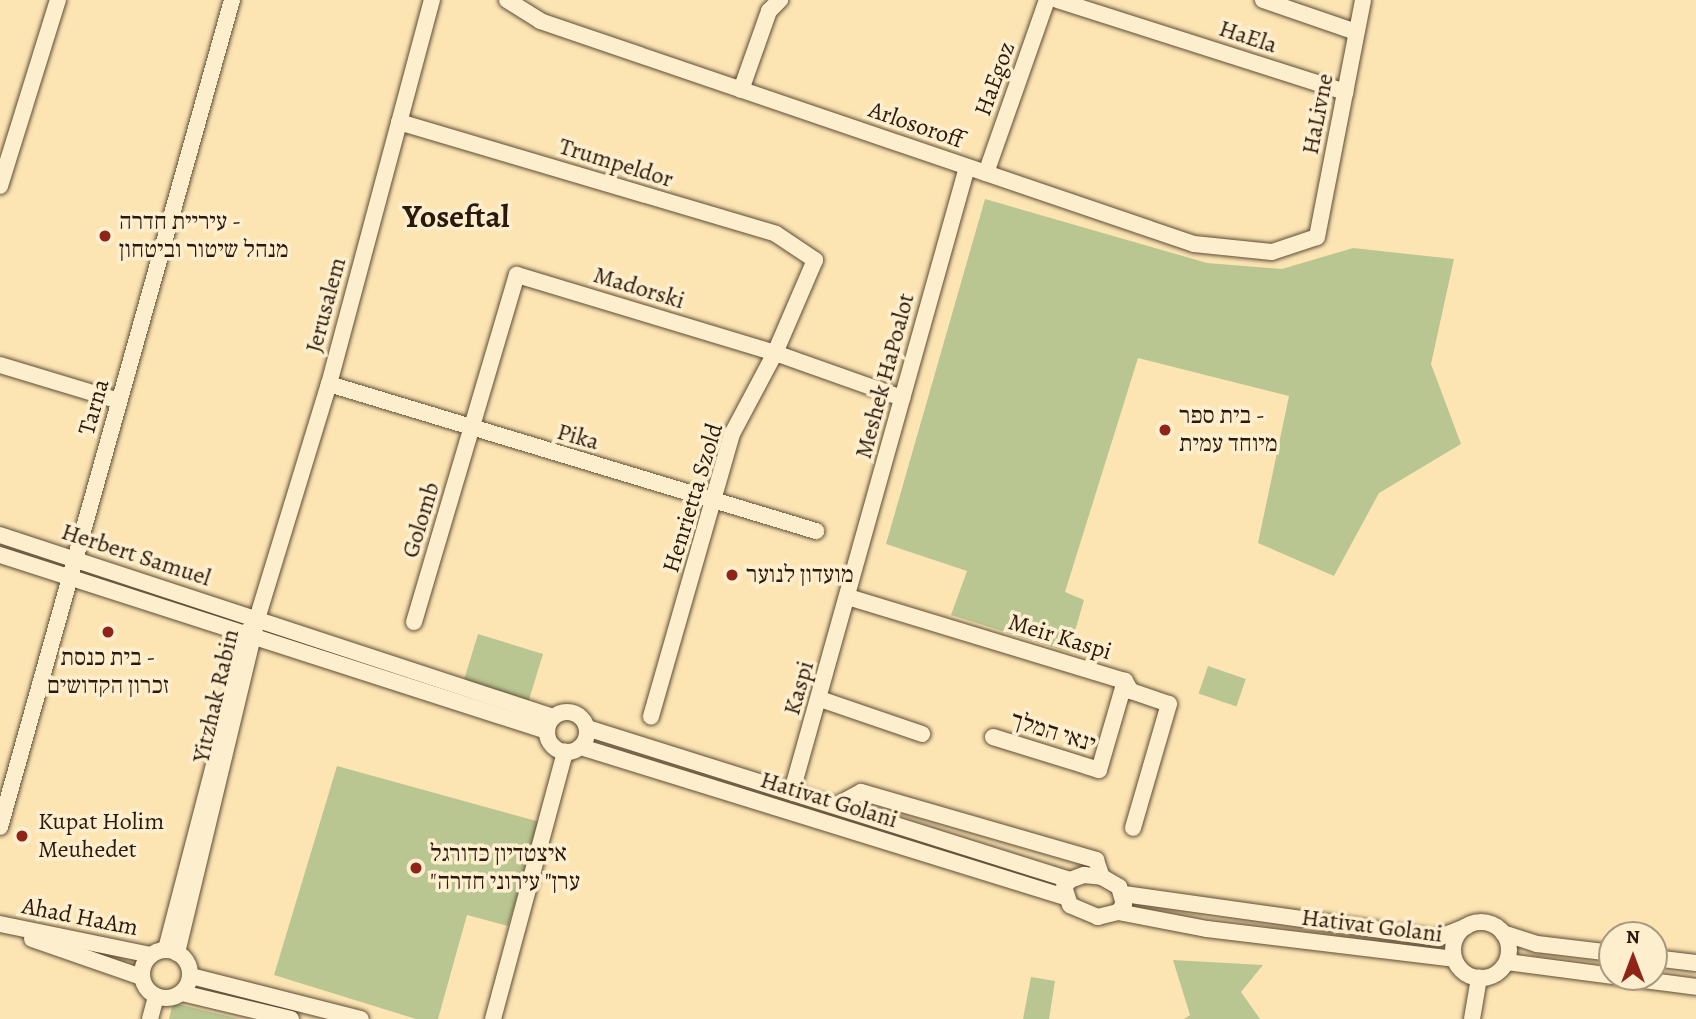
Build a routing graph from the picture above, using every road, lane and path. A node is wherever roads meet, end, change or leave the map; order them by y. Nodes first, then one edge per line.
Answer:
1 (58, 0) edge
2 (232, 0) edge
3 (432, 0) edge
4 (508, 0) edge
5 (780, 0) edge
6 (1047, 0) edge
7 (1057, 0) edge
8 (1263, 0) edge
9 (1363, 0) edge
10 (1356, 32) junction
11 (741, 90) junction
12 (1346, 92) junction
13 (399, 122) junction
14 (967, 167) junction
15 (986, 173) junction
16 (0, 186) edge
17 (1317, 237) joint
18 (815, 260) joint
19 (775, 353) junction
20 (0, 365) edge
21 (329, 384) junction
22 (902, 398) junction
23 (119, 401) junction
24 (472, 431) junction
25 (715, 500) junction
26 (816, 531) dead end
27 (0, 534) edge
28 (0, 555) edge
29 (75, 558) junction
30 (70, 577) junction
31 (848, 597) junction
32 (257, 619) junction
33 (414, 622) dead end
34 (250, 638) junction
35 (1125, 681) junction
36 (820, 699) junction
37 (650, 717) dead end
38 (550, 724) junction
39 (587, 728) junction
40 (922, 734) dead end
41 (993, 737) dead end
42 (573, 750) junction
43 (792, 790) junction
44 (839, 804) junction
45 (0, 827) edge
46 (1133, 828) dead end
47 (1102, 877) junction
48 (1070, 880) junction
49 (1124, 894) junction
50 (1065, 897) junction
51 (1118, 912) junction
52 (0, 926) edge
53 (1467, 926) junction
54 (1503, 933) junction
55 (1598, 951) edge
56 (165, 952) junction
57 (1454, 959) junction
58 (1668, 960) edge
59 (1507, 962) junction
60 (1696, 963) edge
61 (191, 976) junction
62 (141, 977) junction
63 (1479, 978) junction
64 (1696, 987) edge
65 (182, 993) junction
66 (160, 998) junction
67 (150, 1019) edge
68 (159, 1019) edge
69 (291, 1019) edge
70 (361, 1019) edge
71 (493, 1019) edge
72 (1472, 1019) edge

1 - 16 street
2 - 23 street, Tarna
3 - 13 street, Jerusalem
4 - 11 street, Arlosoroff
5 - 11 street
6 - 15 street, HaEgoz
7 - 12 street, HaEla
8 - 10 street
9 - 10 street, HaLivne
10 - 12 street, HaLivne
11 - 14 street, Arlosoroff
12 - 17 street, HaLivne
13 - 18 street, Trumpeldor
13 - 21 street, Jerusalem
14 - 15 street, Arlosoroff
14 - 22 street, Meshek HaPoalot
15 - 17 street, Arlosoroff
18 - 19 street, Henrietta Szold
19 - 22 street, Madorski
19 - 24 street, Madorski
19 - 25 street, Henrietta Szold
20 - 23 street
21 - 24 street, Pika
21 - 32 street, Jerusalem
22 - 31 street, Meshek HaPoalot
23 - 29 street, Tarna
24 - 25 street, Pika
24 - 33 street, Golomb
25 - 26 street, Pika
25 - 37 street, Henrietta Szold
27 - 29 street, Herbert Samuel
28 - 30 street, Herbert Samuel
29 - 30 street, Tarna
29 - 32 street, Herbert Samuel
30 - 34 street, Herbert Samuel
30 - 45 street, Tarna
31 - 35 street, Meir Kaspi
31 - 36 street, Kaspi
32 - 34 street, Yitzhak Rabin
32 - 38 street
34 - 38 street
34 - 56 street, Yitzhak Rabin
35 - 41 street
35 - 46 street, Meir Kaspi
36 - 40 street
36 - 43 street, Kaspi
38 - 39 street
38 - 42 street
39 - 42 street
39 - 43 street, Hativat Golani
42 - 50 street, Hativat Golani
42 - 71 street
43 - 44 street, Hativat Golani
44 - 47 street, Hativat Golani
44 - 48 street, Hativat Golani
47 - 48 street
47 - 49 street
48 - 50 street
49 - 51 street
49 - 53 street, Hativat Golani
50 - 51 street
51 - 57 street, Hativat Golani
52 - 56 street, Ahad HaAm
52 - 62 street, Ahad HaAm
53 - 54 street
53 - 57 street
54 - 55 street
54 - 59 street
56 - 61 street
56 - 62 street
57 - 63 street
58 - 60 street
59 - 63 street
59 - 64 street
61 - 65 street
61 - 70 street
62 - 66 street
63 - 72 street
65 - 66 street
65 - 69 street
66 - 67 street
66 - 68 street

